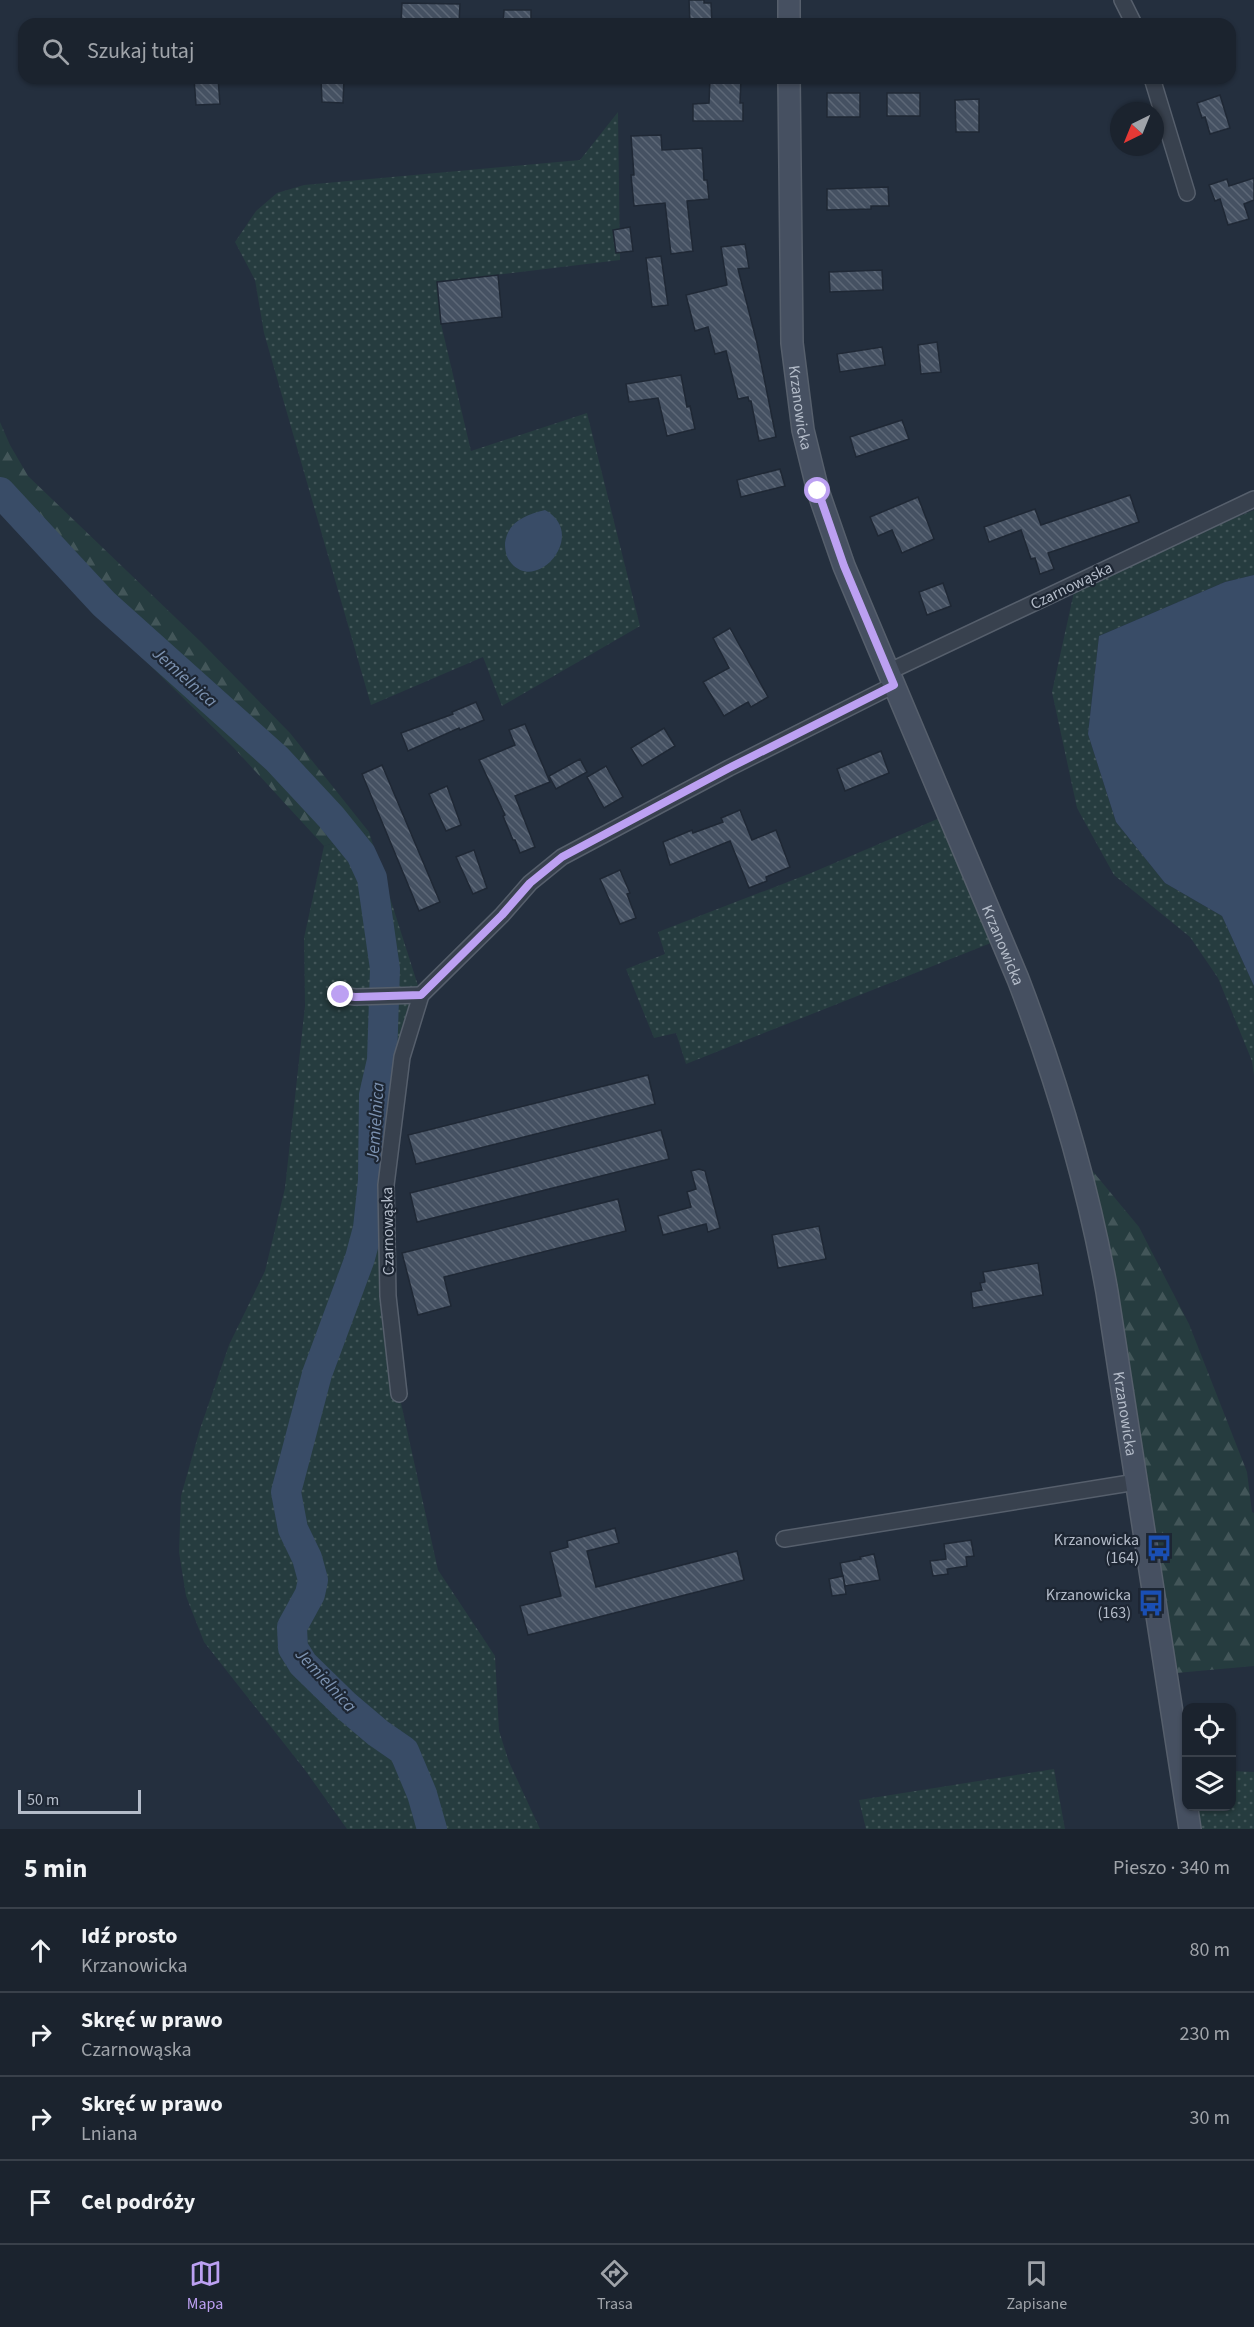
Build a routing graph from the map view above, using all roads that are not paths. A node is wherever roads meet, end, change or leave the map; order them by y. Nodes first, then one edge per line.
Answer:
1 (789, 0) edge
2 (1122, 0) edge
3 (789, 18) edge
4 (1131, 18) edge
5 (789, 84) edge
6 (1154, 84) edge
7 (1188, 192) dead end
8 (1254, 499) edge
9 (891, 678) junction
10 (341, 995) dead end
11 (421, 995) junction
12 (399, 1394) dead end
13 (1136, 1482) junction
14 (784, 1539) dead end
15 (1190, 1829) edge

1 - 3 street
2 - 4 street
5 - 9 street, Krzanowicka
6 - 7 street
8 - 9 street, Czarnowąska
9 - 11 street, Czarnowąska
9 - 13 street, Krzanowicka
10 - 11 street
11 - 12 street, Czarnowąska
13 - 14 street
13 - 15 street, Krzanowicka

